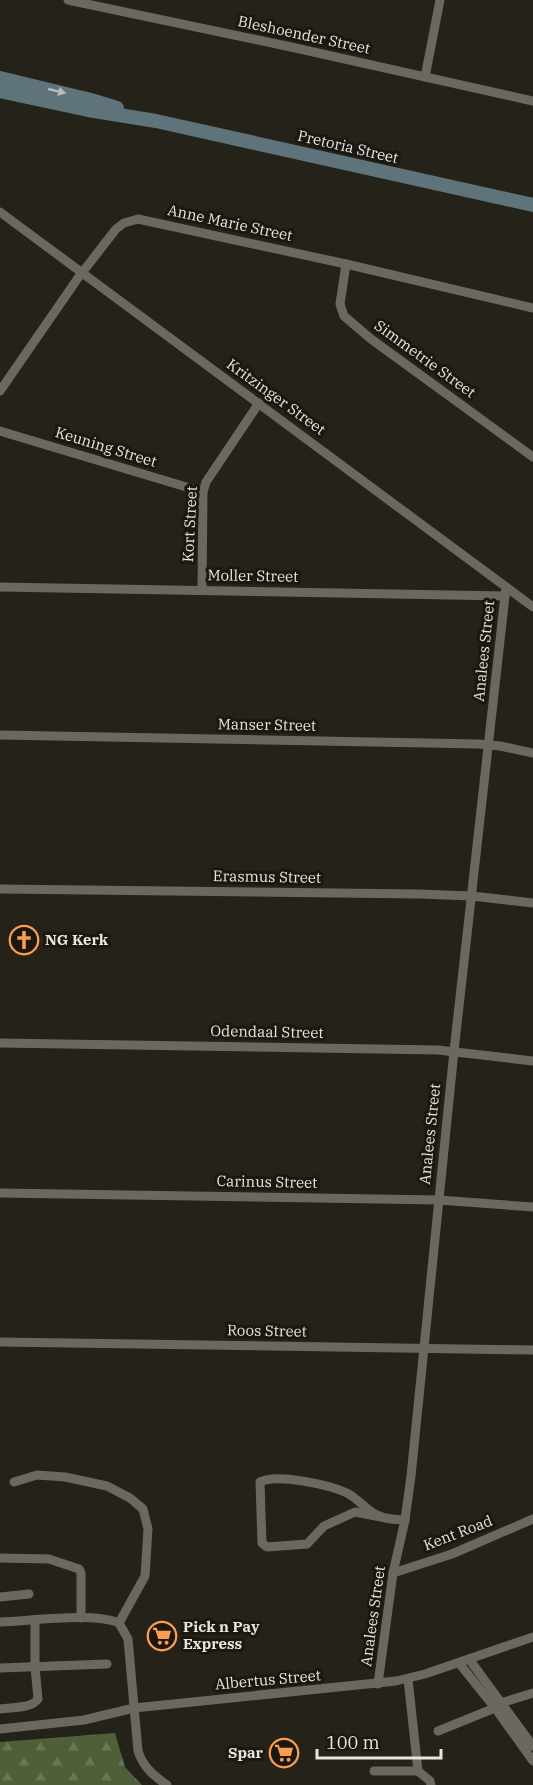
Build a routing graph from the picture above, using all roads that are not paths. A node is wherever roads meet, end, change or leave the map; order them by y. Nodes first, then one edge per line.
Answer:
1 (68, 0) edge
2 (440, 0) edge
3 (424, 76) junction
4 (0, 78) edge
5 (0, 91) edge
6 (533, 101) edge
7 (156, 121) junction
8 (533, 205) edge
9 (0, 212) edge
10 (346, 264) junction
11 (82, 273) junction
12 (533, 308) edge
13 (0, 391) edge
14 (259, 404) junction
15 (0, 431) edge
16 (533, 457) edge
17 (203, 492) junction
18 (0, 587) edge
19 (202, 590) junction
20 (505, 592) junction
21 (533, 607) edge
22 (0, 735) edge
23 (489, 745) junction
24 (533, 753) edge
25 (0, 889) edge
26 (472, 896) junction
27 (533, 903) edge
28 (0, 1043) edge
29 (454, 1051) junction
30 (533, 1061) edge
31 (0, 1192) edge
32 (439, 1200) junction
33 (533, 1207) edge
34 (0, 1342) edge
35 (424, 1348) junction
36 (533, 1350) edge
37 (14, 1482) dead end
38 (381, 1517) junction
39 (533, 1519) edge
40 (405, 1520) junction
41 (0, 1558) edge
42 (393, 1573) junction
43 (29, 1594) dead end
44 (0, 1597) edge
45 (81, 1618) junction
46 (35, 1620) junction
47 (0, 1622) edge
48 (120, 1623) junction
49 (533, 1637) edge
50 (469, 1659) junction
51 (459, 1662) junction
52 (107, 1664) dead end
53 (35, 1667) junction
54 (0, 1668) edge
55 (408, 1679) junction
56 (378, 1683) junction
57 (533, 1693) edge
58 (498, 1706) junction
59 (134, 1708) junction
60 (0, 1709) edge
61 (0, 1729) edge
62 (438, 1731) dead end
63 (533, 1746) edge
64 (533, 1761) edge
65 (374, 1771) dead end
66 (418, 1771) junction
67 (167, 1785) edge
68 (431, 1785) edge

1 - 3 street, Bleshoender Street
2 - 3 street
3 - 6 street, Bleshoender Street
4 -> 7 main road, Pretoria Street
5 - 7 main road, Pretoria Street
7 - 8 main road, Pretoria Street
9 - 11 street, Kritzinger Street
10 - 11 street, Anne Marie Street
10 - 12 street, Anne Marie Street
10 - 16 street, Simmetrie Street
11 - 13 street, Anne Marie Street
11 - 14 street, Kritzinger Street
14 - 17 street, Kort Street
14 - 20 street, Kritzinger Street
15 - 17 street, Keuning Street
17 - 19 street, Kort Street
18 - 19 street, Moller Street
19 - 20 street, Moller Street
20 - 21 street, Kritzinger Street
20 - 23 street, Analees Street
22 - 23 street, Manser Street
23 - 24 street, Manser Street
23 - 26 street, Analees Street
25 - 26 street, Erasmus Street
26 - 27 street, Erasmus Street
26 - 29 street, Analees Street
28 - 29 street, Odendaal Street
29 - 30 street, Odendaal Street
29 - 32 street, Analees Street
31 - 32 street, Carinus Street
32 - 33 street, Carinus Street
32 - 35 street, Analees Street
34 - 35 street, Roos Street
35 - 36 street, Roos Street
35 - 40 street, Analees Street
37 - 48 street
38 - 38 street
38 - 40 street
39 - 42 street, Kent Road
40 - 42 street, Analees Street
41 - 45 street
42 - 56 street, Analees Street
43 - 44 street
45 - 46 street
45 - 48 street
46 - 47 street
46 - 53 street
48 - 59 street
49 - 50 street, Albertus Street
50 - 51 street, Albertus Street
50 - 58 street
51 - 55 street, Albertus Street
51 - 58 street
52 - 53 street
53 - 54 street
53 - 60 street
55 - 56 street, Albertus Street
55 - 66 street
56 - 59 street, Albertus Street
57 - 58 street
58 - 62 street
58 - 63 street
58 - 64 street
59 - 61 street, Albertus Street
59 - 67 street
65 - 66 street
66 - 68 street

